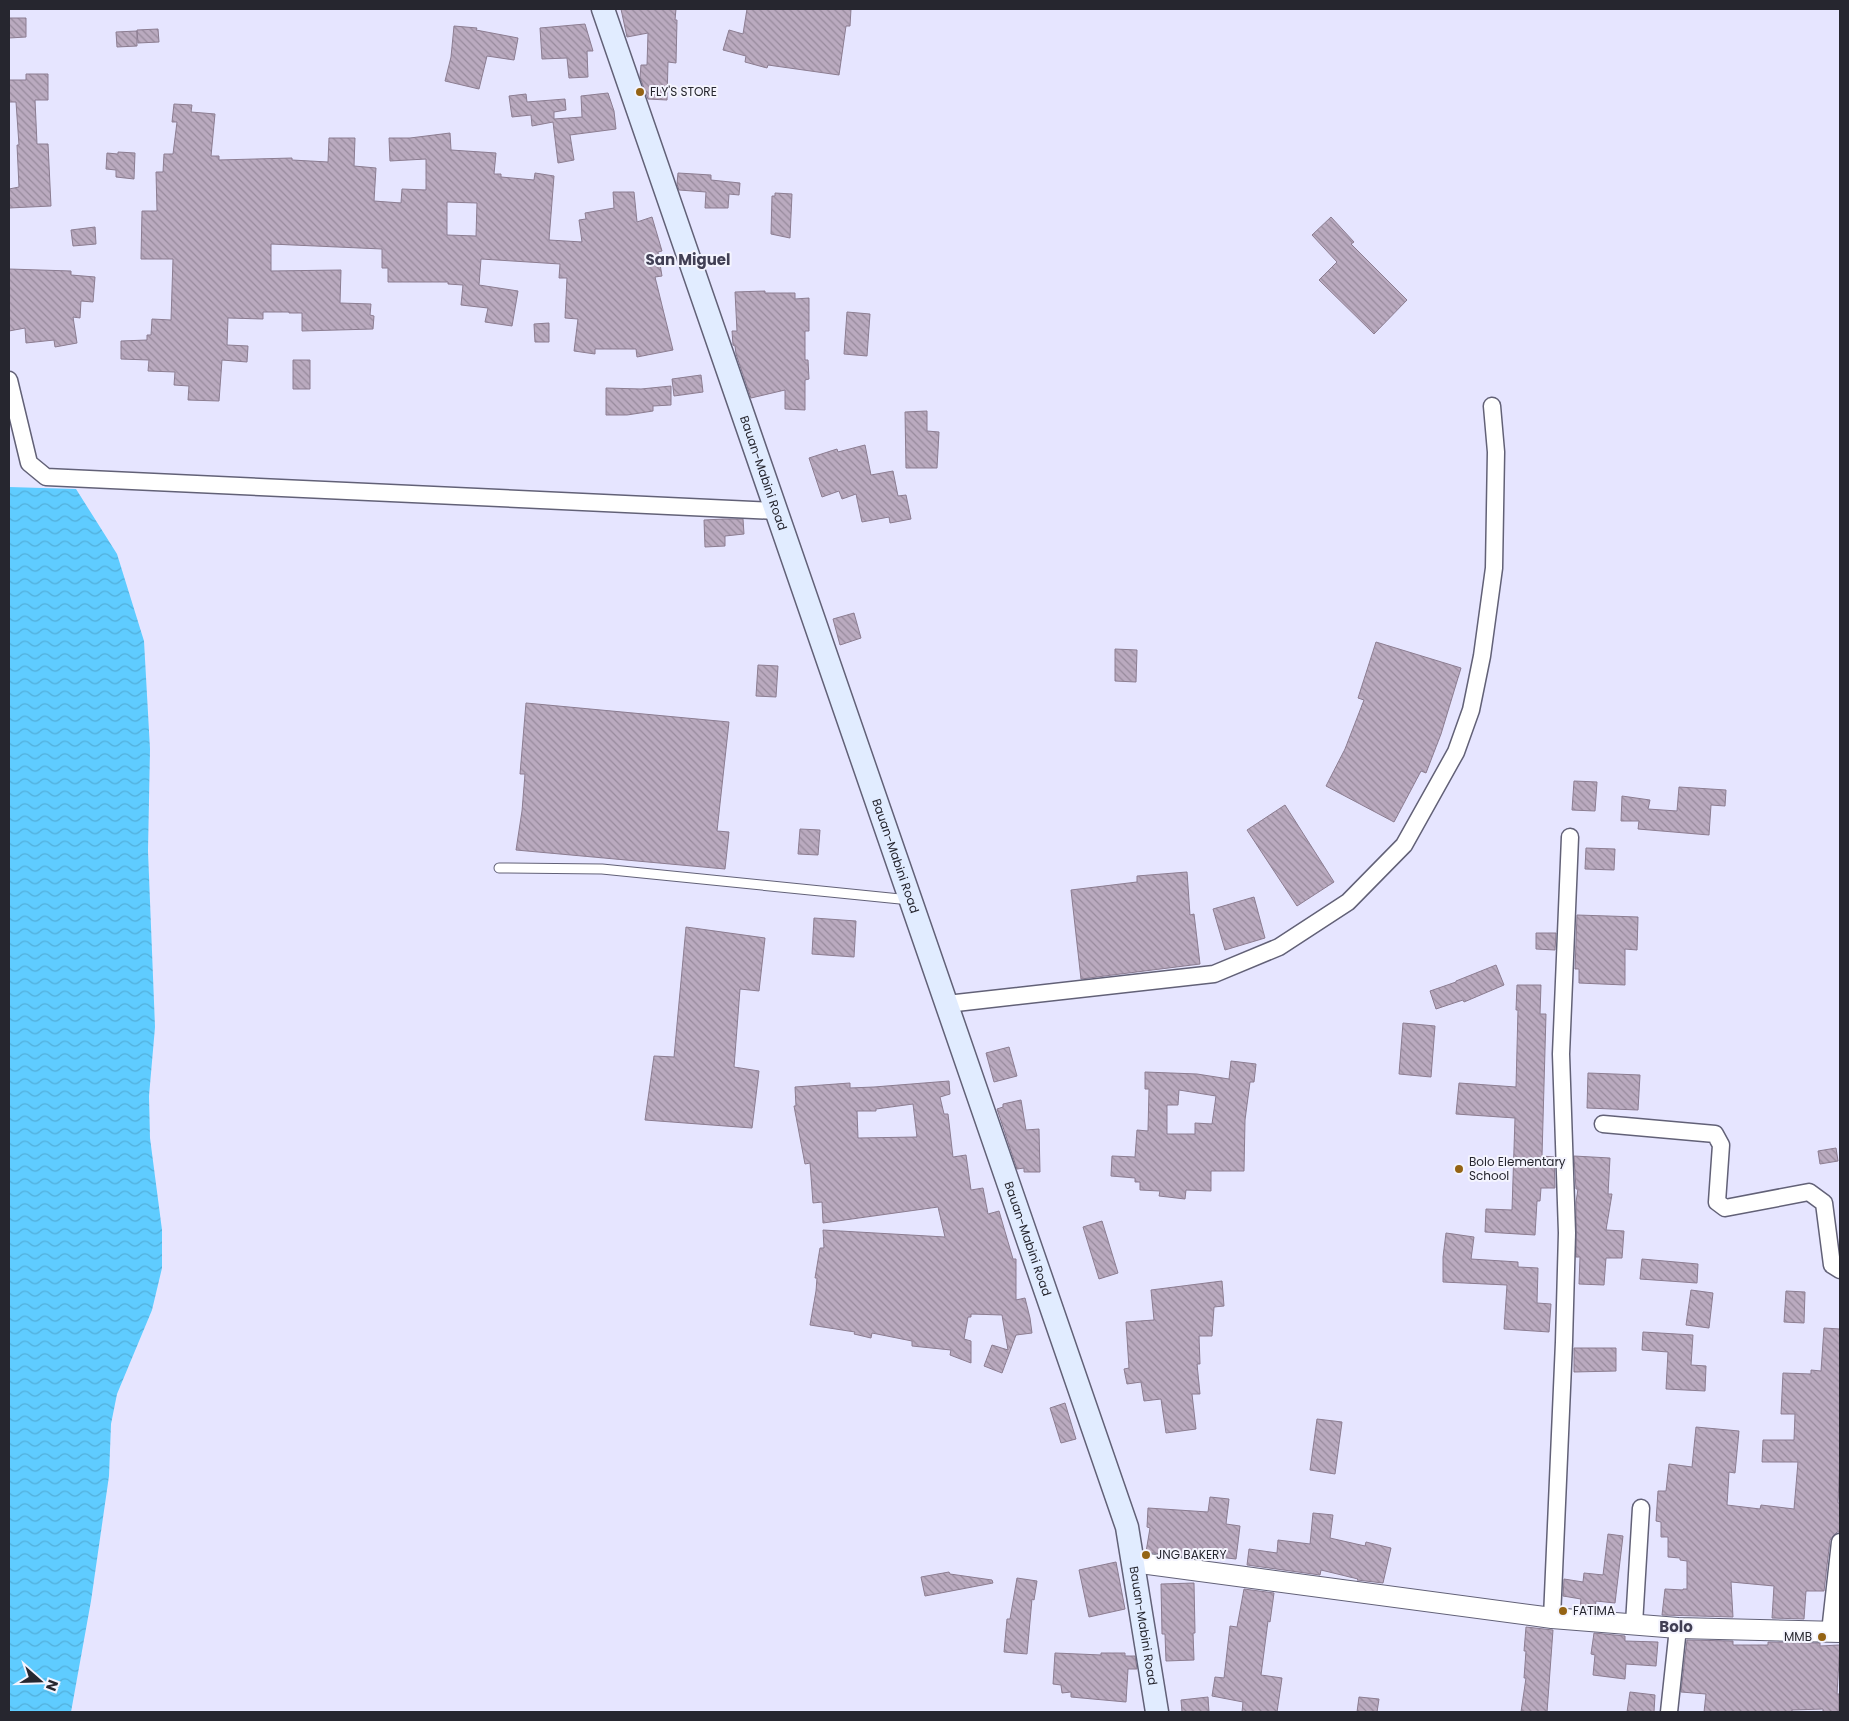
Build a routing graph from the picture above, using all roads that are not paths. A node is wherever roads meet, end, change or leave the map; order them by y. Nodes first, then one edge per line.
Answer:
1 (603, 9) edge
2 (9, 380) edge
3 (1492, 406) dead end
4 (776, 511) junction
5 (1570, 836) dead end
6 (499, 868) dead end
7 (911, 900) junction
8 (947, 1004) junction
9 (1603, 1124) dead end
10 (1840, 1270) edge
11 (1641, 1508) dead end
12 (1840, 1542) edge
13 (1133, 1562) junction
14 (1552, 1618) junction
15 (1634, 1624) junction
16 (1678, 1628) junction
17 (1835, 1632) edge
18 (1157, 1712) edge
19 (1669, 1712) edge

1 - 4 main road, Bauan-Mabini Road
2 - 4 street
3 - 8 street
4 - 7 main road, Bauan-Mabini Road
5 - 14 street
6 - 7 lane
7 - 8 main road, Bauan-Mabini Road
8 - 13 main road, Bauan-Mabini Road
9 - 10 street
11 - 15 street
12 - 17 street
13 - 14 street
13 - 18 main road, Bauan-Mabini Road
14 - 15 street
15 - 16 street
16 - 17 street
16 - 19 street

